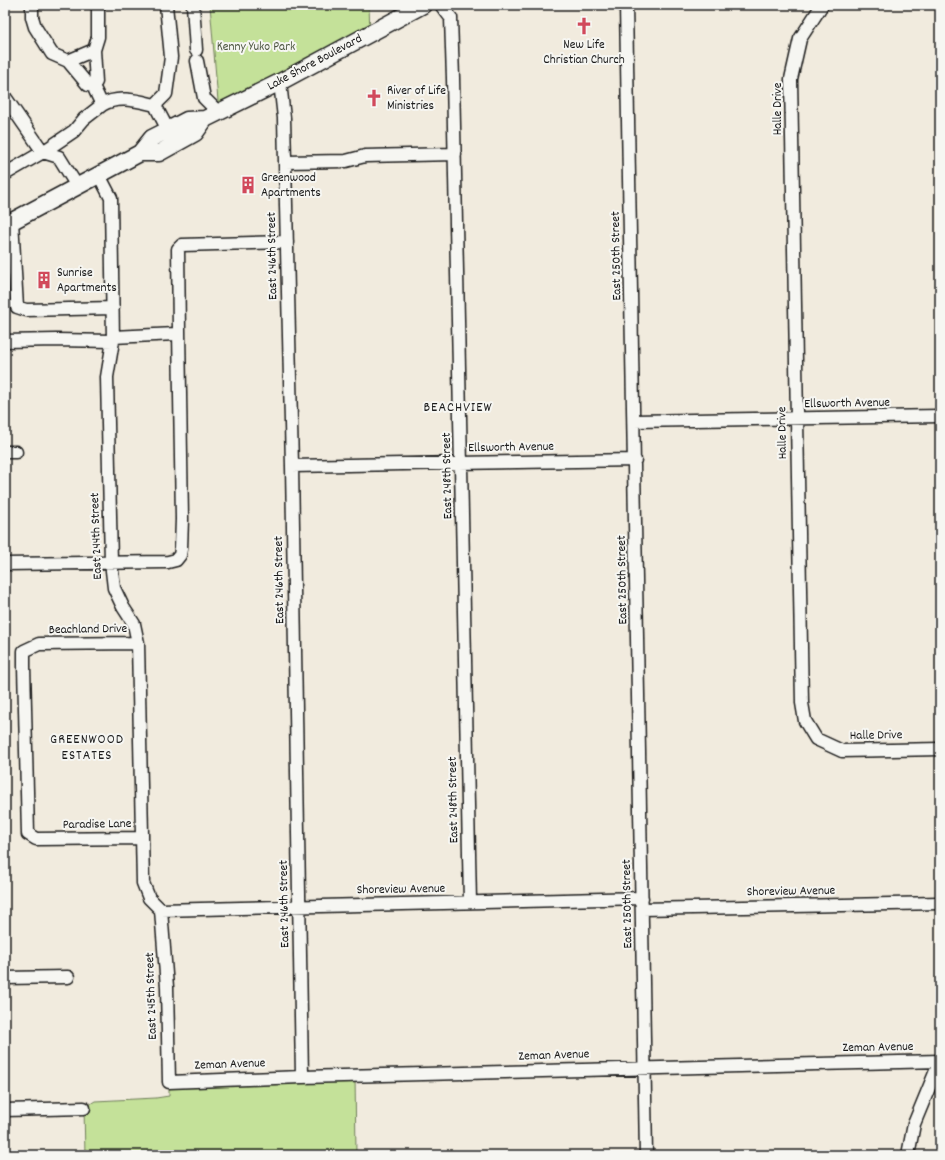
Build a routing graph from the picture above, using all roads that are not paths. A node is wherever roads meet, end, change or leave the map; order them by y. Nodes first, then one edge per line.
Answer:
1 (32, 5) edge
2 (98, 5) edge
3 (166, 5) edge
4 (193, 5) edge
5 (423, 5) edge
6 (441, 5) edge
7 (626, 5) edge
8 (822, 5) edge
9 (94, 50) junction
10 (68, 61) junction
11 (280, 82) junction
12 (93, 86) junction
13 (5, 97) edge
14 (102, 105) junction
15 (155, 105) junction
16 (212, 116) junction
17 (168, 130) junction
18 (43, 152) junction
19 (140, 153) junction
20 (455, 154) junction
21 (285, 162) junction
22 (5, 174) edge
23 (99, 175) junction
24 (77, 186) junction
25 (9, 223) edge
26 (287, 242) junction
27 (113, 308) junction
28 (179, 331) junction
29 (113, 339) junction
30 (5, 341) edge
31 (940, 416) edge
32 (796, 418) junction
33 (634, 421) junction
34 (635, 460) junction
35 (461, 463) junction
36 (292, 466) junction
37 (111, 562) junction
38 (5, 564) edge
39 (138, 643) junction
40 (39, 644) joint
41 (940, 749) edge
42 (142, 838) junction
43 (470, 902) junction
44 (642, 903) junction
45 (940, 903) edge
46 (299, 906) junction
47 (161, 910) junction
48 (68, 977) dead end
49 (5, 978) edge
50 (940, 1061) edge
51 (645, 1068) junction
52 (302, 1077) junction
53 (169, 1082) joint
54 (84, 1108) dead end
55 (5, 1110) edge
56 (646, 1155) edge
57 (908, 1155) edge

1 - 10 street
2 - 9 street
3 - 15 street
4 - 16 street
5 - 11 main road, Lake Shore Boulevard
6 - 20 street, East 248th Street
7 - 33 street, East 250th Street
8 - 32 street, Halle Drive
9 - 10 street
9 - 12 street
10 - 12 street
11 - 16 main road, Lake Shore Boulevard
11 - 21 street, East 246th Street
12 - 14 street
13 - 18 street
14 - 15 street
14 - 18 street
15 - 17 street
16 - 17 main road, Lake Shore Boulevard
16 - 19 main road, Lake Shore Boulevard
17 - 19 main road, Lake Shore Boulevard
18 - 22 street
18 - 24 street
19 - 23 main road, Lake Shore Boulevard
20 - 21 street
20 - 35 street, East 248th Street
21 - 26 street, East 246th Street
23 - 24 main road, Lake Shore Boulevard
23 - 27 street, East 244th Street
24 - 25 main road, Lake Shore Boulevard
25 - 27 street
26 - 28 street
26 - 36 street, East 246th Street
27 - 29 street, East 244th Street
28 - 29 street
28 - 37 street
29 - 30 street
29 - 37 street, East 244th Street
31 - 32 street, Ellsworth Avenue
32 - 33 street, Ellsworth Avenue
32 - 41 street, Halle Drive
33 - 34 street, East 250th Street
34 - 35 street, Ellsworth Avenue
34 - 44 street, East 250th Street
35 - 36 street, Ellsworth Avenue
35 - 43 street, East 248th Street
36 - 46 street, East 246th Street
37 - 38 street
37 - 39 street, East 244th Street
39 - 40 street, Beachland Drive
39 - 42 street, East 244th Street
40 - 42 street, Paradise Lane
42 - 47 street, East 244th Street
43 - 44 street, Shoreview Avenue
43 - 46 street, Shoreview Avenue
44 - 45 street, Shoreview Avenue
44 - 51 street, East 250th Street
46 - 47 street, Shoreview Avenue
46 - 52 street, East 246th Street
47 - 53 street, East 245th Street
48 - 49 street
50 - 51 street, Zeman Avenue
50 - 57 street
51 - 52 street, Zeman Avenue
51 - 56 street, East 250th Street
52 - 53 street, Zeman Avenue
54 - 55 street

